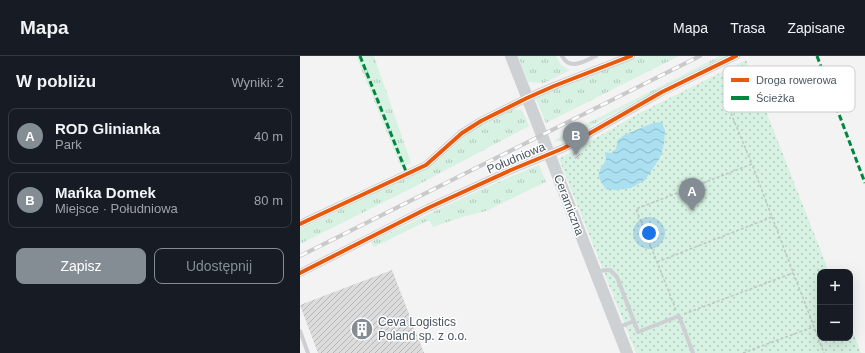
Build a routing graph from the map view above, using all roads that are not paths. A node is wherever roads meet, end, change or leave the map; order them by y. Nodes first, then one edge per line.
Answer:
1 (511, 56) edge
2 (562, 56) edge
3 (596, 56) edge
4 (631, 56) edge
5 (736, 56) edge
6 (527, 98) junction
7 (549, 154) junction
8 (300, 224) edge
9 (595, 271) junction
10 (300, 273) edge
11 (634, 321) junction
12 (617, 328) junction
13 (300, 331) edge
14 (308, 353) edge
15 (627, 353) edge
16 (692, 353) edge

1 - 6 main road, Ceramiczna
2 - 3 lane
4 - 6 street
5 - 7 street, Południowa
6 - 7 main road, Ceramiczna
6 - 8 street
7 - 9 main road, Ceramiczna
7 - 10 street, Południowa
9 - 11 lane
9 - 12 main road, Ceramiczna
11 - 12 lane
11 - 16 lane
12 - 15 main road, Ceramiczna
13 - 14 lane

